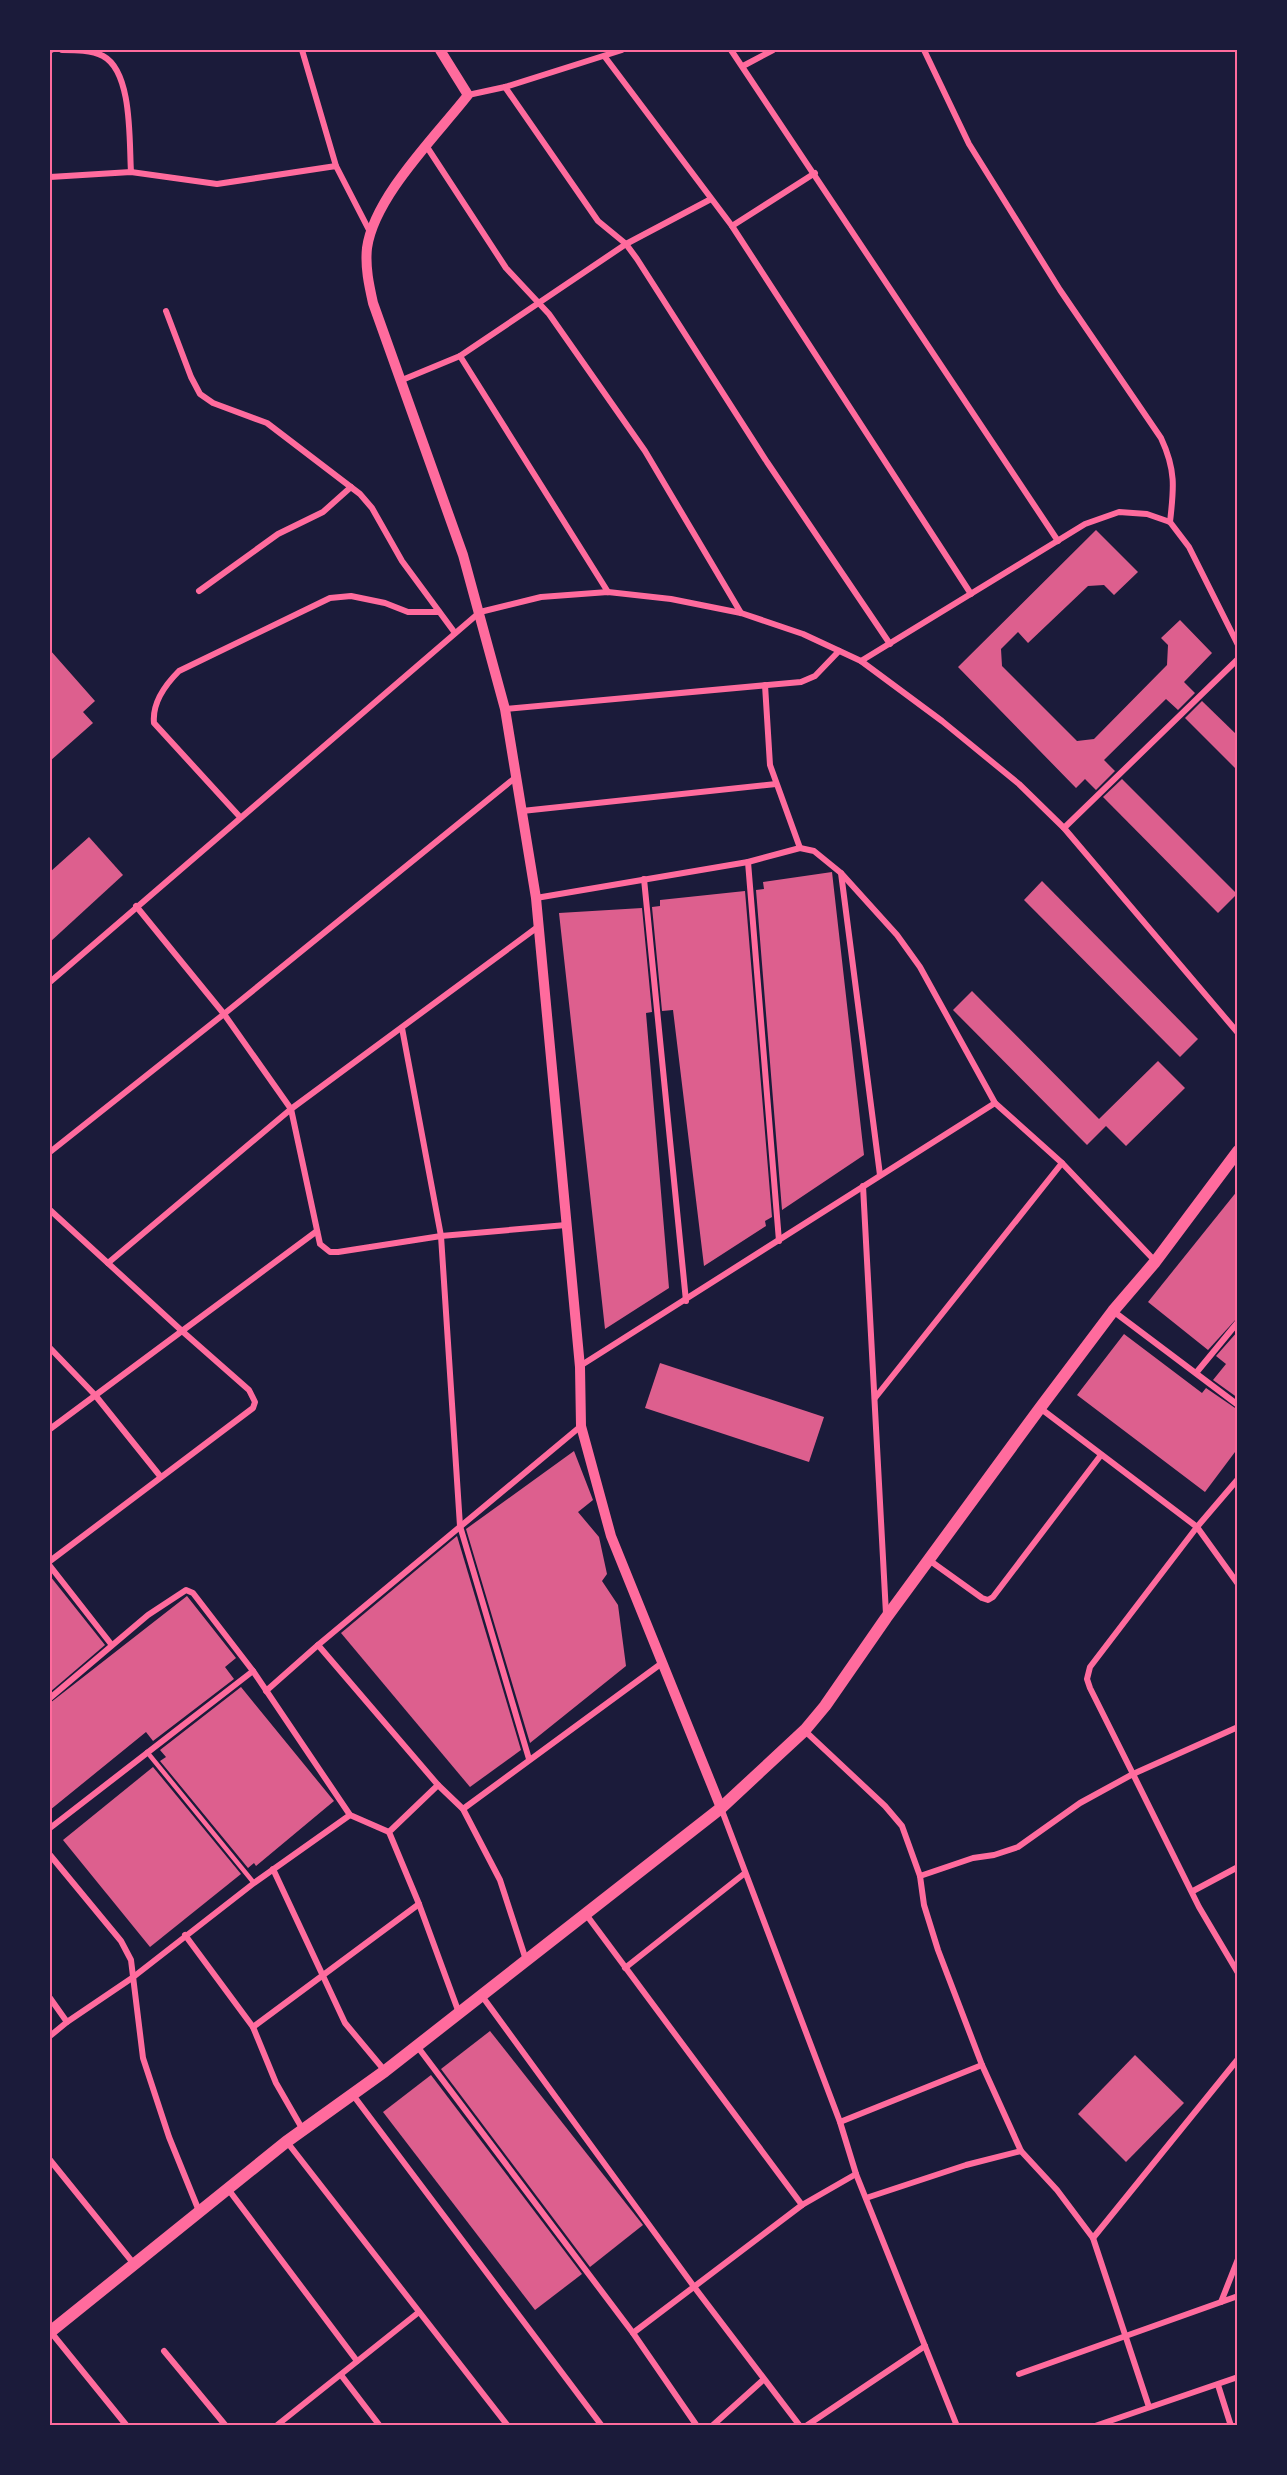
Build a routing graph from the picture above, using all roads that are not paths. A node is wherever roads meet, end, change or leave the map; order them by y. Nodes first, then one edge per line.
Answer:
1 (62, 50) edge
2 (302, 50) edge
3 (440, 50) edge
4 (622, 50) edge
5 (731, 50) edge
6 (773, 50) edge
7 (924, 50) edge
8 (605, 57) junction
9 (743, 66) junction
10 (505, 87) junction
11 (468, 95) junction
12 (427, 147) junction
13 (336, 166) junction
14 (131, 172) junction
15 (815, 172) junction
16 (50, 177) edge
17 (711, 199) junction
18 (732, 226) junction
19 (370, 233) junction
20 (626, 244) junction
21 (539, 301) junction
22 (166, 311) dead end
23 (460, 356) junction
24 (402, 380) junction
25 (351, 486) junction
26 (1170, 522) junction
27 (1058, 541) junction
28 (199, 591) dead end
29 (608, 592) junction
30 (971, 594) junction
31 (439, 612) junction
32 (480, 612) junction
33 (741, 613) junction
34 (455, 633) junction
35 (890, 644) junction
36 (1238, 645) edge
37 (839, 651) junction
38 (1238, 659) edge
39 (861, 661) junction
40 (765, 685) junction
41 (505, 709) junction
42 (516, 777) junction
43 (776, 784) junction
44 (522, 811) junction
45 (240, 817) junction
46 (1064, 828) junction
47 (800, 848) junction
48 (748, 862) junction
49 (841, 873) junction
50 (644, 879) junction
51 (536, 898) junction
52 (136, 906) junction
53 (539, 926) junction
54 (50, 982) edge
55 (224, 1014) junction
56 (402, 1028) junction
57 (1238, 1033) edge
58 (995, 1103) junction
59 (291, 1109) junction
60 (1238, 1151) edge
61 (50, 1152) edge
62 (1062, 1163) junction
63 (880, 1175) junction
64 (863, 1186) junction
65 (50, 1210) edge
66 (566, 1225) junction
67 (317, 1231) junction
68 (441, 1236) junction
69 (779, 1241) junction
70 (1155, 1262) junction
71 (108, 1263) junction
72 (686, 1301) junction
73 (1113, 1311) junction
74 (1238, 1322) edge
75 (182, 1331) junction
76 (50, 1348) edge
77 (56, 1355) junction
78 (50, 1360) edge
79 (580, 1367) junction
80 (1196, 1374) junction
81 (95, 1395) junction
82 (875, 1399) junction
83 (1238, 1405) edge
84 (1040, 1408) junction
85 (581, 1426) junction
86 (50, 1429) edge
87 (1101, 1455) junction
88 (160, 1476) junction
89 (1238, 1479) edge
90 (460, 1526) junction
91 (1197, 1527) junction
92 (928, 1560) junction
93 (50, 1561) edge
94 (50, 1566) edge
95 (1238, 1584) edge
96 (886, 1618) junction
97 (111, 1644) junction
98 (318, 1645) junction
99 (662, 1663) junction
100 (253, 1671) junction
101 (266, 1691) junction
102 (50, 1698) edge
103 (1238, 1727) edge
104 (805, 1730) junction
105 (147, 1752) junction
106 (529, 1759) junction
107 (1133, 1774) junction
108 (438, 1785) junction
109 (721, 1808) junction
110 (463, 1809) junction
111 (350, 1815) junction
112 (50, 1828) edge
113 (388, 1832) junction
114 (50, 1855) edge
115 (1238, 1867) edge
116 (273, 1869) junction
117 (745, 1873) junction
118 (920, 1876) junction
119 (254, 1883) junction
120 (1193, 1891) junction
121 (419, 1904) junction
122 (585, 1913) junction
123 (185, 1935) junction
124 (526, 1960) junction
125 (625, 1968) junction
126 (1238, 1972) edge
127 (322, 1975) junction
128 (132, 1978) junction
129 (482, 1996) junction
130 (50, 1998) edge
131 (459, 2013) junction
132 (67, 2022) junction
133 (253, 2027) junction
134 (50, 2036) edge
135 (417, 2046) junction
136 (1238, 2059) edge
137 (982, 2065) junction
138 (385, 2071) junction
139 (353, 2094) junction
140 (840, 2122) junction
141 (303, 2130) junction
142 (286, 2142) junction
143 (1021, 2151) junction
144 (50, 2160) edge
145 (856, 2174) junction
146 (228, 2189) junction
147 (866, 2198) junction
148 (802, 2205) junction
149 (200, 2211) junction
150 (1093, 2238) junction
151 (1238, 2259) edge
152 (134, 2264) junction
153 (695, 2288) junction
154 (1238, 2296) edge
155 (1221, 2302) junction
156 (419, 2312) junction
157 (50, 2332) edge
158 (633, 2333) junction
159 (1126, 2337) junction
160 (925, 2346) junction
161 (164, 2351) dead end
162 (357, 2361) junction
163 (1018, 2374) dead end
164 (341, 2375) junction
165 (1238, 2377) edge
166 (763, 2380) junction
167 (1218, 2385) junction
168 (1149, 2407) junction
169 (1105, 2423) edge
170 (127, 2426) edge
171 (226, 2426) edge
172 (276, 2426) edge
173 (380, 2426) edge
174 (508, 2426) edge
175 (602, 2426) edge
176 (697, 2426) edge
177 (712, 2426) edge
178 (800, 2426) edge
179 (806, 2426) edge
180 (957, 2426) edge
181 (1095, 2426) edge
182 (1231, 2426) edge

1 - 14 street
2 - 13 street
3 - 11 street
4 - 8 street
5 - 9 street
6 - 9 street
7 - 26 street
8 - 10 street
8 - 17 street
9 - 15 street
10 - 11 street
10 - 20 street
11 - 12 street
12 - 19 street
12 - 21 street
13 - 14 street
13 - 19 street
14 - 16 street
15 - 18 street
15 - 27 street
17 - 18 street
17 - 20 street
18 - 30 street
19 - 24 street
20 - 21 street
20 - 35 street
21 - 23 street
21 - 33 street
22 - 25 street
23 - 24 street
23 - 29 street
24 - 32 street
25 - 28 street
25 - 31 street
26 - 27 street
26 - 36 street
27 - 30 street
29 - 32 street
29 - 33 street
30 - 35 street
31 - 34 street
31 - 45 street
32 - 34 street
32 - 41 street
33 - 37 street
34 - 45 street
35 - 39 street
37 - 39 street
37 - 40 street
38 - 46 street
39 - 46 street
40 - 41 street
40 - 43 street
41 - 42 street
42 - 44 street
42 - 55 street
43 - 44 street
43 - 47 street
44 - 51 street
45 - 52 street
46 - 57 street
47 - 48 street
47 - 49 street
48 - 50 street
48 - 69 street
49 - 58 street
49 - 63 street
50 - 51 street
50 - 72 street
51 - 53 street
52 - 54 street
52 - 55 street
53 - 56 street
53 - 66 street
55 - 59 street
55 - 61 street
56 - 59 street
56 - 68 street
58 - 62 street
58 - 63 street
59 - 67 street
59 - 71 street
60 - 70 main road
62 - 70 street
62 - 82 street
63 - 64 street
64 - 69 street
64 - 82 street
65 - 71 street
66 - 68 street
66 - 79 street
67 - 68 street
67 - 75 street
68 - 90 street
69 - 72 street
70 - 73 main road
71 - 75 street
72 - 79 street
73 - 80 street
73 - 84 main road
74 - 80 street
75 - 81 street
75 - 88 street
76 - 77 street
77 - 78 street
77 - 81 street
79 - 85 street
80 - 83 street
81 - 86 street
81 - 88 street
82 - 96 street
84 - 87 street
84 - 92 main road
85 - 90 street
85 - 99 street
87 - 91 street
87 - 92 street
88 - 93 street
89 - 91 street
90 - 98 street
90 - 106 street
91 - 95 street
91 - 107 street
92 - 96 main road
94 - 97 street
96 - 104 main road
97 - 100 street
97 - 102 street
98 - 101 street
98 - 108 street
99 - 106 street
99 - 109 street
100 - 101 street
100 - 105 street
101 - 111 street
103 - 107 street
104 - 109 main road
104 - 118 street
105 - 112 street
105 - 119 lane
106 - 110 street
107 - 118 street
107 - 120 street
108 - 110 street
108 - 113 street
109 - 117 street
109 - 122 main road
110 - 124 street
111 - 113 street
111 - 116 street
113 - 121 street
114 - 128 street
115 - 120 street
116 - 119 street
116 - 127 street
117 - 125 street
117 - 140 street
118 - 137 street
119 - 123 street
120 - 126 street
121 - 127 street
121 - 131 street
122 - 124 main road
122 - 125 street
123 - 128 street
123 - 133 street
124 - 129 main road
125 - 148 street
127 - 133 street
127 - 138 street
128 - 132 street
128 - 149 street
129 - 131 main road
129 - 153 street
130 - 132 street
131 - 135 main road
132 - 134 street
133 - 141 street
135 - 138 main road
135 - 158 street
136 - 150 street
137 - 140 street
137 - 143 street
138 - 139 main road
139 - 141 main road
139 - 175 street
140 - 145 street
141 - 142 main road
142 - 146 main road
142 - 156 street
143 - 147 street
143 - 150 street
144 - 152 street
145 - 147 street
145 - 148 street
146 - 149 main road
146 - 162 street
147 - 160 street
148 - 153 street
149 - 152 main road
150 - 159 street
151 - 155 street
152 - 157 main road
153 - 158 street
153 - 166 street
154 - 155 street
155 - 159 street
156 - 162 street
156 - 174 street
157 - 170 street
158 - 176 street
159 - 163 street
159 - 168 street
160 - 179 street
160 - 180 street
161 - 171 street
162 - 164 street
164 - 172 street
164 - 173 street
165 - 167 street
166 - 177 street
166 - 178 street
167 - 168 street
167 - 182 street
168 - 169 street
169 - 181 street

